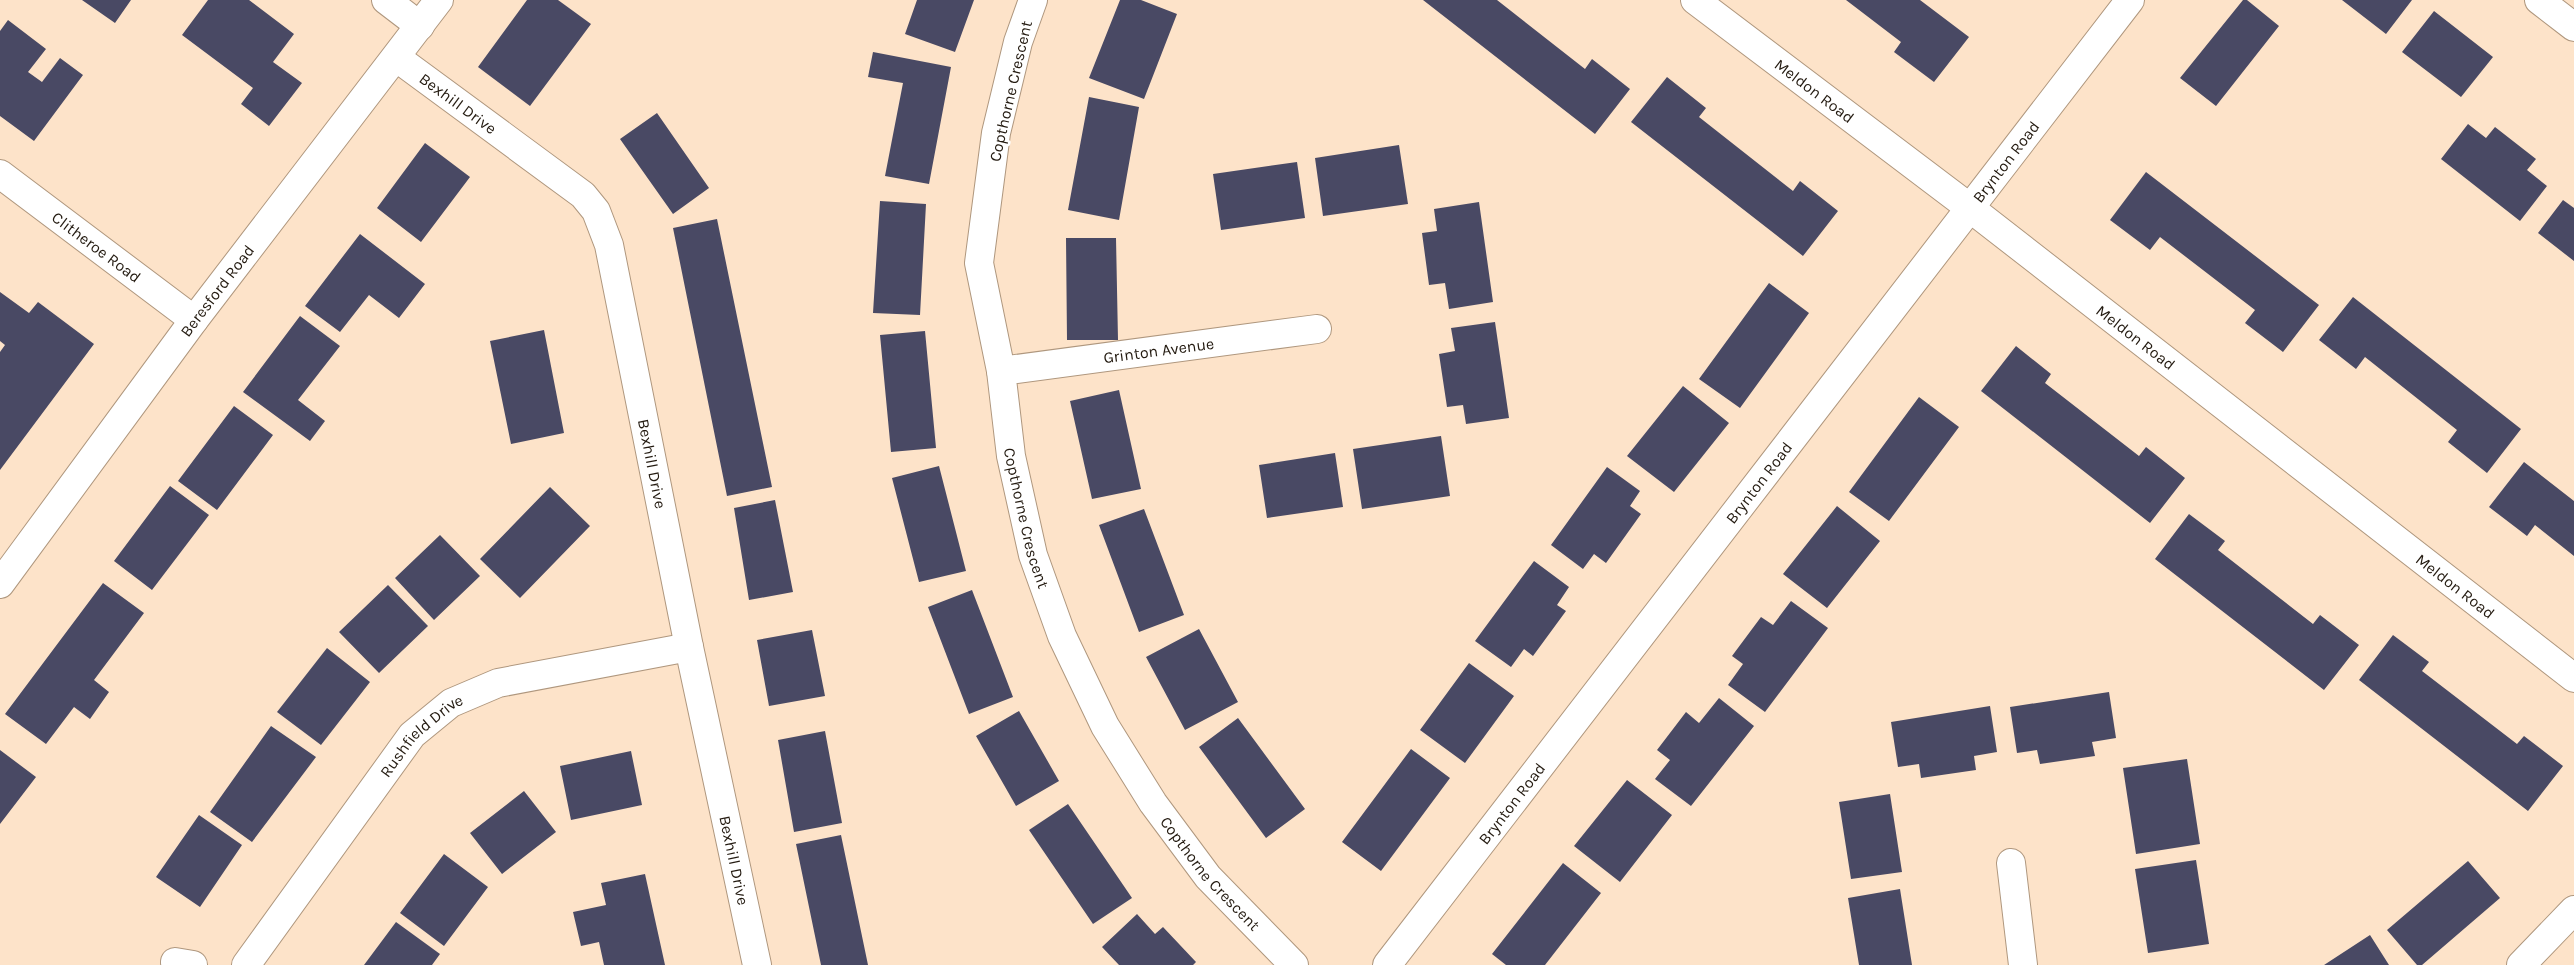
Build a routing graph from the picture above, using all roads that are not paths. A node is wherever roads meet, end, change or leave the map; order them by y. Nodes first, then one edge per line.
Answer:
1 (386, 0) edge
2 (439, 0) edge
3 (1033, 0) edge
4 (1695, 0) edge
5 (2130, 0) edge
6 (2539, 0) edge
7 (420, 26) junction
8 (2574, 27) edge
9 (396, 58) junction
10 (0, 174) edge
11 (1970, 208) junction
12 (194, 320) junction
13 (1317, 329) dead end
14 (1001, 371) junction
15 (0, 584) edge
16 (689, 647) junction
17 (2574, 678) edge
18 (2011, 863) dead end
19 (2574, 910) edge
20 (246, 965) edge
21 (757, 965) edge
22 (1294, 965) edge
23 (1387, 965) edge
24 (2023, 965) edge
25 (2521, 965) edge

1 - 7 street
2 - 7 street, Beresford Road
3 - 14 street, Copthorne Crescent
4 - 11 street, Meldon Road
5 - 11 street, Brynton Road
6 - 8 street
7 - 9 street, Beresford Road
9 - 12 street, Beresford Road
9 - 16 street, Bexhill Drive
10 - 12 street, Clitheroe Road
11 - 17 street, Meldon Road
11 - 23 street, Brynton Road
12 - 15 street, Beresford Road
13 - 14 street, Grinton Avenue
14 - 22 street, Copthorne Crescent
16 - 20 street, Rushfield Drive
16 - 21 street, Bexhill Drive
18 - 24 street
19 - 25 street

